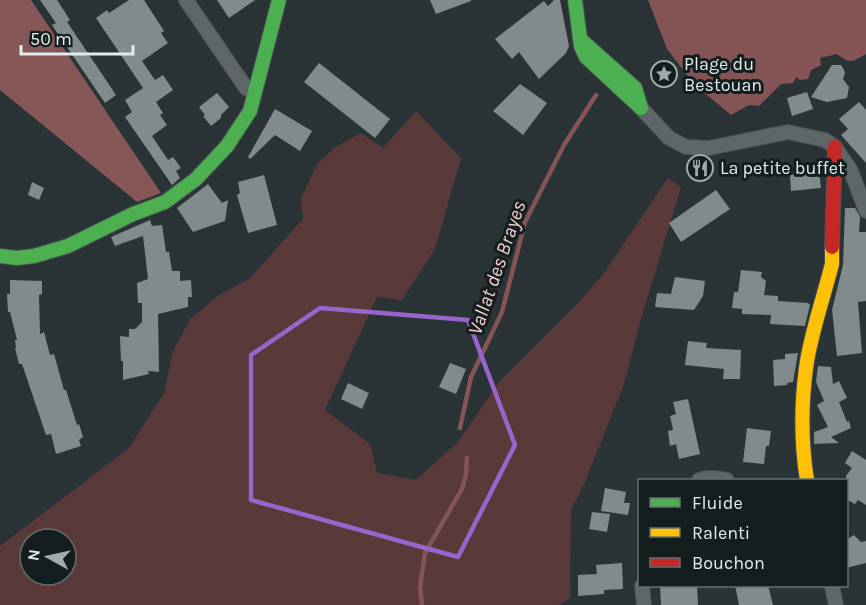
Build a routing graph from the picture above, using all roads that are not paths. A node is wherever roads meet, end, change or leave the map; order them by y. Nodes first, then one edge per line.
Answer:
1 (186, 0) edge
2 (279, 0) edge
3 (574, 0) edge
4 (255, 92) junction
5 (835, 147) junction
6 (866, 211) edge
7 (0, 256) edge
8 (701, 479) edge
9 (724, 479) edge
10 (807, 479) edge
11 (642, 587) edge
12 (832, 587) edge
13 (644, 605) edge
14 (836, 605) edge

1 - 4 street
2 - 4 street
3 - 5 street
4 - 7 street
5 - 6 street
5 - 10 street
8 - 9 street
11 - 13 street
12 - 14 street

